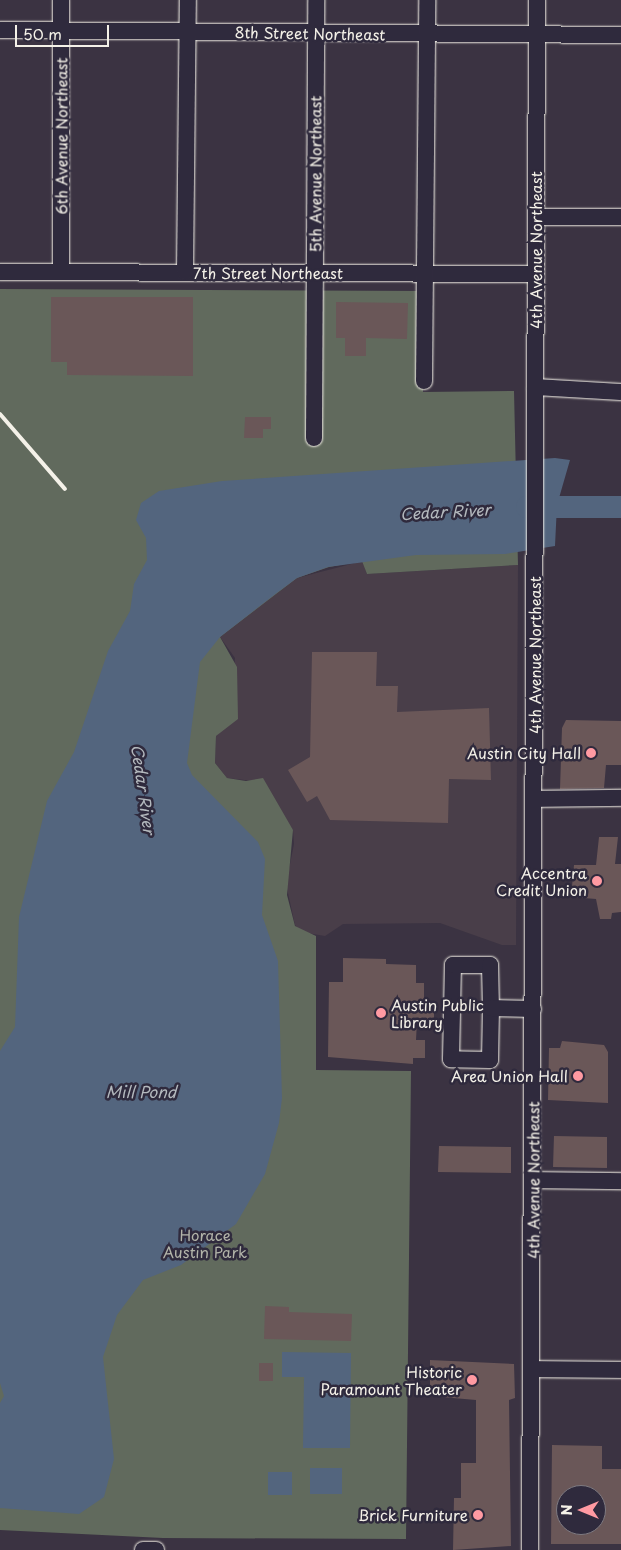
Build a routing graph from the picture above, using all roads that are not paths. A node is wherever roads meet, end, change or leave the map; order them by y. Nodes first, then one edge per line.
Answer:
1 (61, 0) edge
2 (188, 0) edge
3 (316, 0) edge
4 (427, 0) edge
5 (537, 0) edge
6 (0, 30) edge
7 (61, 30) junction
8 (188, 31) junction
9 (316, 33) junction
10 (426, 34) junction
11 (537, 34) junction
12 (621, 35) edge
13 (537, 216) junction
14 (621, 216) edge
15 (0, 272) edge
16 (61, 272) junction
17 (185, 272) junction
18 (315, 273) junction
19 (426, 274) junction
20 (536, 274) junction
21 (424, 381) dead end
22 (535, 387) junction
23 (621, 392) edge
24 (314, 438) dead end
25 (535, 798) junction
26 (621, 798) edge
27 (491, 1008) junction
28 (533, 1009) junction
29 (533, 1180) junction
30 (621, 1181) edge
31 (532, 1369) junction
32 (621, 1370) edge
33 (143, 1550) edge
34 (156, 1550) edge
35 (530, 1550) edge

1 - 7 street, 6th Avenue Northeast
2 - 8 street
3 - 9 street, 5th Avenue Northeast
4 - 10 street
5 - 11 street, 4th Avenue Northeast
6 - 7 street, 8th Street Northeast
7 - 8 street, 8th Street Northeast
7 - 16 street, 6th Avenue Northeast
8 - 9 street, 8th Street Northeast
8 - 17 street
9 - 10 street, 8th Street Northeast
9 - 18 street, 5th Avenue Northeast
10 - 11 street, 8th Street Northeast
10 - 19 street
11 - 12 street, 8th Street Northeast
11 - 13 street, 4th Avenue Northeast
13 - 14 street
13 - 20 street, 4th Avenue Northeast
15 - 16 street, 7th Street Northeast
16 - 17 street, 7th Street Northeast
17 - 18 street, 7th Street Northeast
18 - 19 street, 7th Street Northeast
18 - 24 street, 5th Avenue Northeast
19 - 20 street, 7th Street Northeast
19 - 21 street
20 - 22 street, 4th Avenue Northeast
22 - 23 street
22 - 25 street, 4th Avenue Northeast
25 - 26 street
25 - 28 street, 4th Avenue Northeast
27 - 27 street
27 - 28 street
28 - 29 street, 4th Avenue Northeast
29 - 30 street
29 - 31 street, 4th Avenue Northeast
31 - 32 street
31 - 35 street, 4th Avenue Northeast
33 - 34 street

